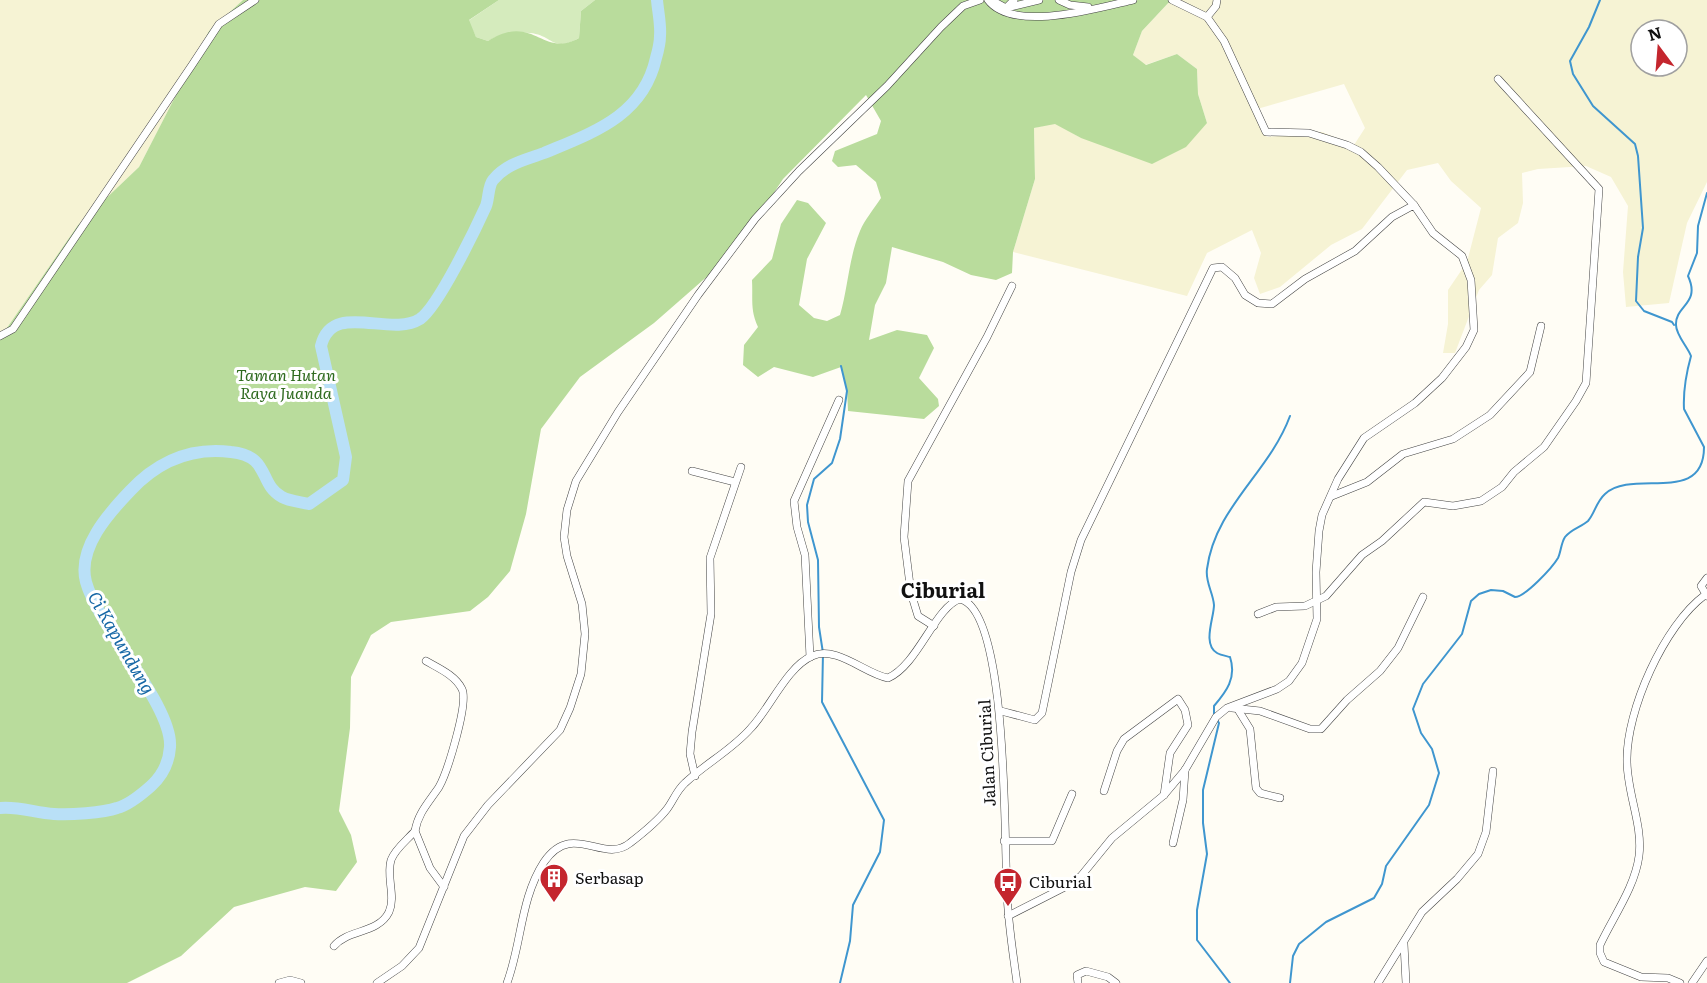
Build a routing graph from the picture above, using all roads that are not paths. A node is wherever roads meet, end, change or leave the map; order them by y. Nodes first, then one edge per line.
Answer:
1 (255, 0) edge
2 (980, 0) edge
3 (990, 0) edge
4 (1014, 0) edge
5 (1039, 0) edge
6 (1059, 0) edge
7 (1133, 0) edge
8 (1172, 0) edge
9 (1217, 0) edge
10 (1006, 8) junction
11 (1097, 8) junction
12 (1207, 17) junction
13 (1498, 79) dead end
14 (1414, 205) junction
15 (1012, 286) dead end
16 (1541, 327) dead end
17 (0, 336) edge
18 (839, 400) dead end
19 (741, 467) dead end
20 (692, 471) dead end
21 (735, 482) junction
22 (1332, 496) junction
23 (1707, 578) edge
24 (1706, 595) edge
25 (1423, 597) dead end
26 (1317, 602) junction
27 (1258, 614) dead end
28 (934, 626) junction
29 (810, 657) junction
30 (426, 661) dead end
31 (1227, 708) junction
32 (1237, 708) junction
33 (1001, 711) junction
34 (1185, 770) junction
35 (1493, 771) dead end
36 (695, 777) junction
37 (1104, 791) dead end
38 (1071, 794) dead end
39 (1164, 795) junction
40 (1280, 798) dead end
41 (415, 831) junction
42 (1004, 841) junction
43 (1173, 843) dead end
44 (444, 887) junction
45 (1008, 916) junction
46 (1404, 944) junction
47 (334, 946) dead end
48 (1707, 961) edge
49 (1100, 974) junction
50 (279, 983) edge
51 (301, 983) edge
52 (377, 983) edge
53 (507, 983) edge
54 (1017, 983) edge
55 (1078, 983) edge
56 (1104, 983) edge
57 (1116, 983) edge
58 (1378, 983) edge
59 (1406, 983) edge
60 (1680, 983) edge
61 (1692, 983) edge

1 - 17 street
2 - 44 street
3 - 10 street
3 - 11 street
4 - 10 street
5 - 10 street
6 - 11 street
7 - 11 street
8 - 12 street
9 - 12 street
12 - 14 street
13 - 26 street
14 - 22 street
14 - 33 street
15 - 28 street
16 - 22 street
18 - 29 street
19 - 21 street
20 - 21 street
21 - 36 street
22 - 26 street
23 - 24 street
24 - 60 street
25 - 32 street
26 - 27 street
26 - 31 street
28 - 29 street, Jalan Ciburial
28 - 33 street, Jalan Ciburial
29 - 36 street
30 - 41 street
31 - 32 street
31 - 34 street
32 - 40 street
33 - 42 street, Jalan Ciburial
34 - 39 street
34 - 43 street
35 - 46 street
36 - 53 street
37 - 39 street
38 - 42 street
39 - 45 street
41 - 44 street
41 - 47 street
42 - 45 street, Jalan Ciburial
44 - 52 street
45 - 54 street, Jalan Ciburial
46 - 58 street
46 - 59 street
48 - 61 street
49 - 55 street
49 - 56 street
49 - 57 street
50 - 51 street

